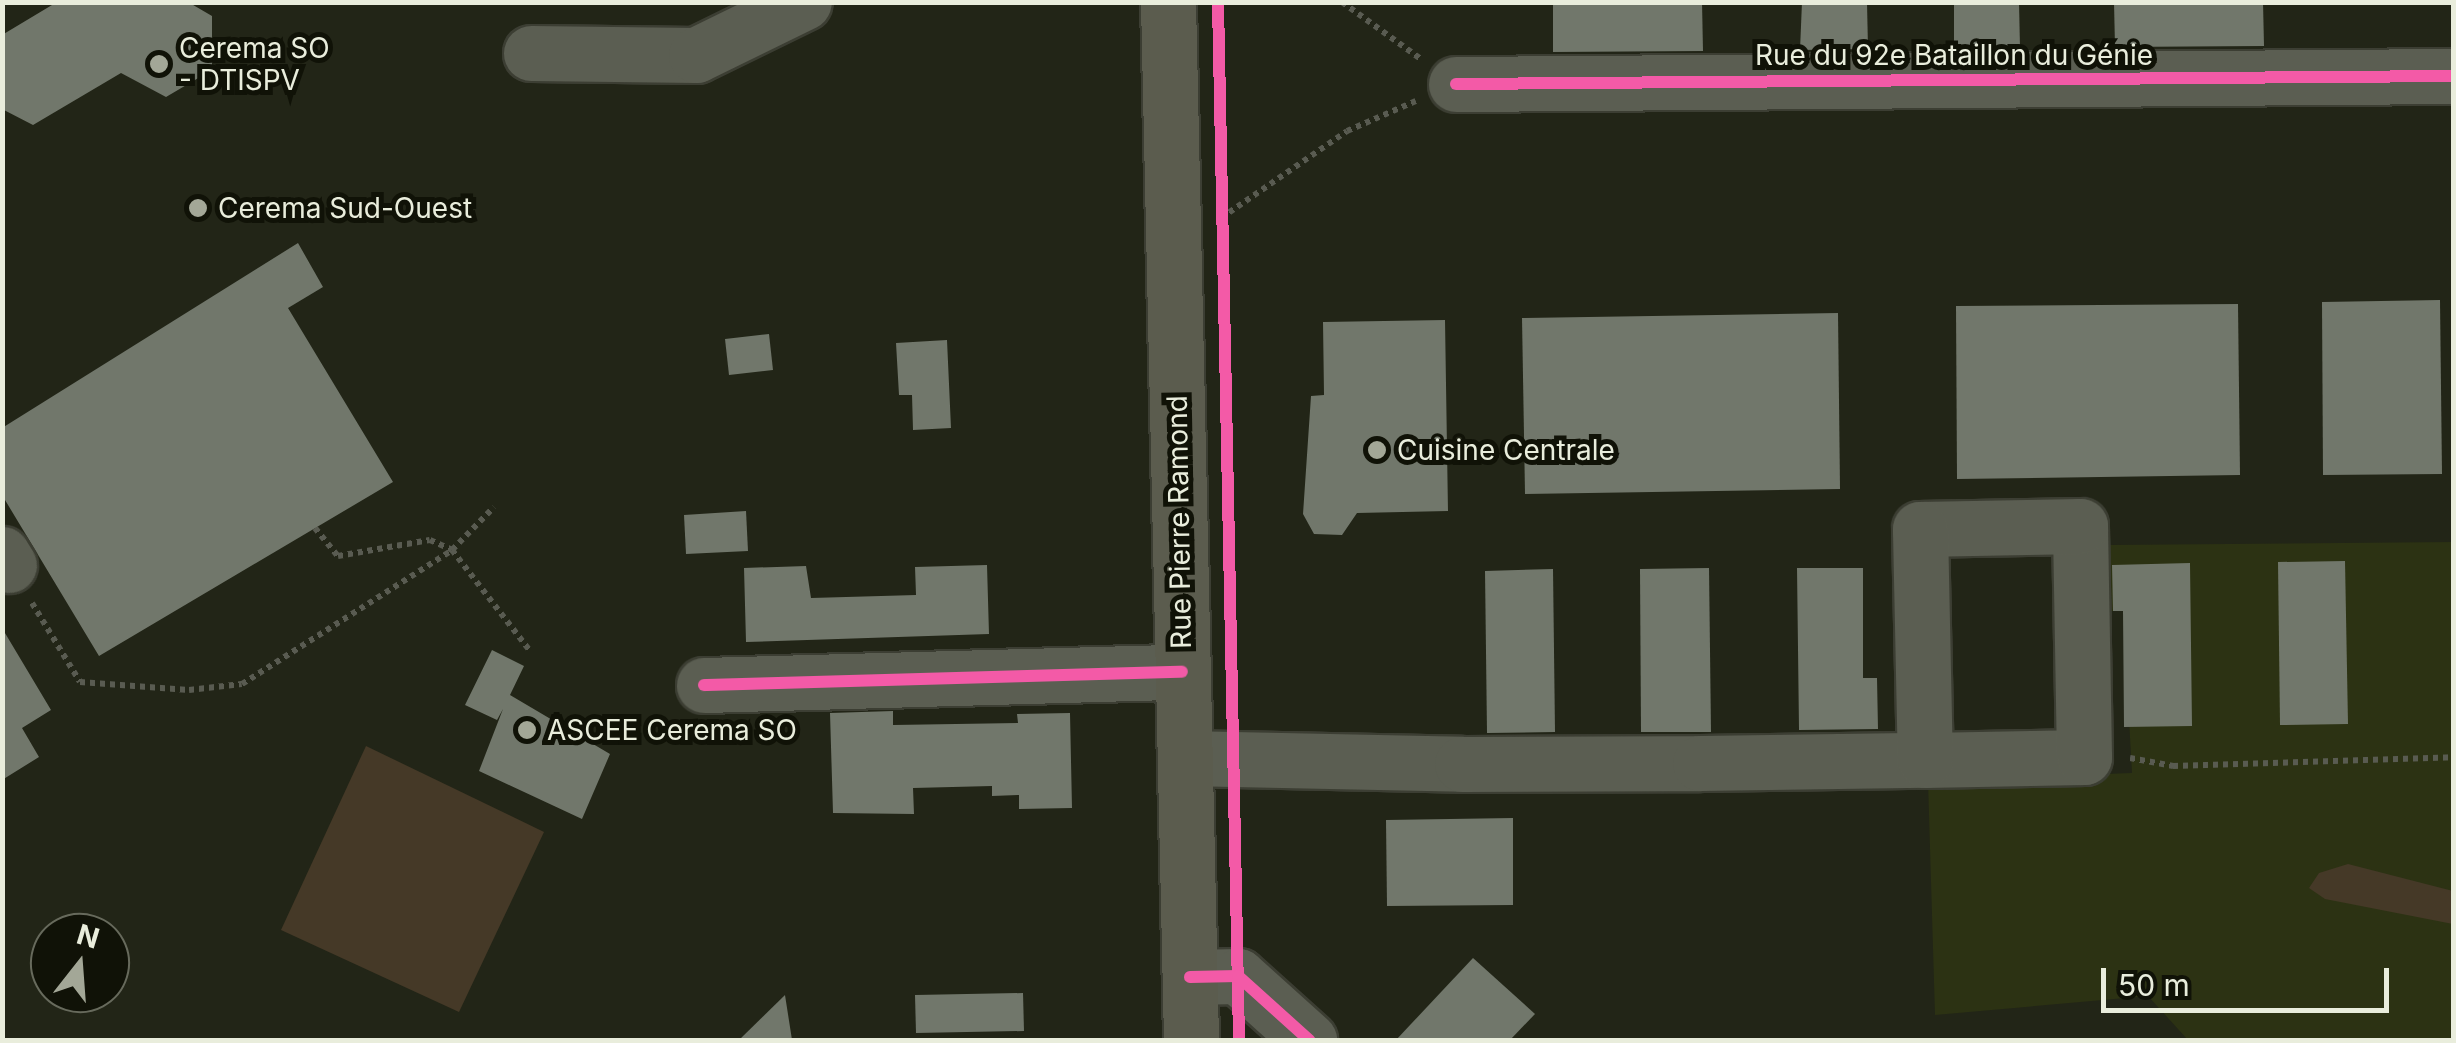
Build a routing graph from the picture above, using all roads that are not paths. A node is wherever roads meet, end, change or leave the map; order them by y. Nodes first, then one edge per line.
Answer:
1 (804, 2) edge
2 (1168, 2) edge
3 (531, 53) dead end
4 (2454, 76) edge
5 (1456, 84) road end
6 (1182, 672) junction
7 (704, 685) dead end
8 (1185, 758) junction
9 (1925, 760) junction
10 (1190, 977) junction
11 (1191, 1040) edge
12 (1309, 1040) edge

1 - 3 street
2 - 6 main road, Rue Pierre Ramond
4 - 5 street, Rue du 92e Bataillon du Génie
6 - 7 street
6 - 8 main road, Rue Pierre Ramond
8 - 9 street
8 - 10 main road, Rue Pierre Ramond
9 - 9 street
10 - 11 main road, Rue Pierre Ramond
10 - 12 street

